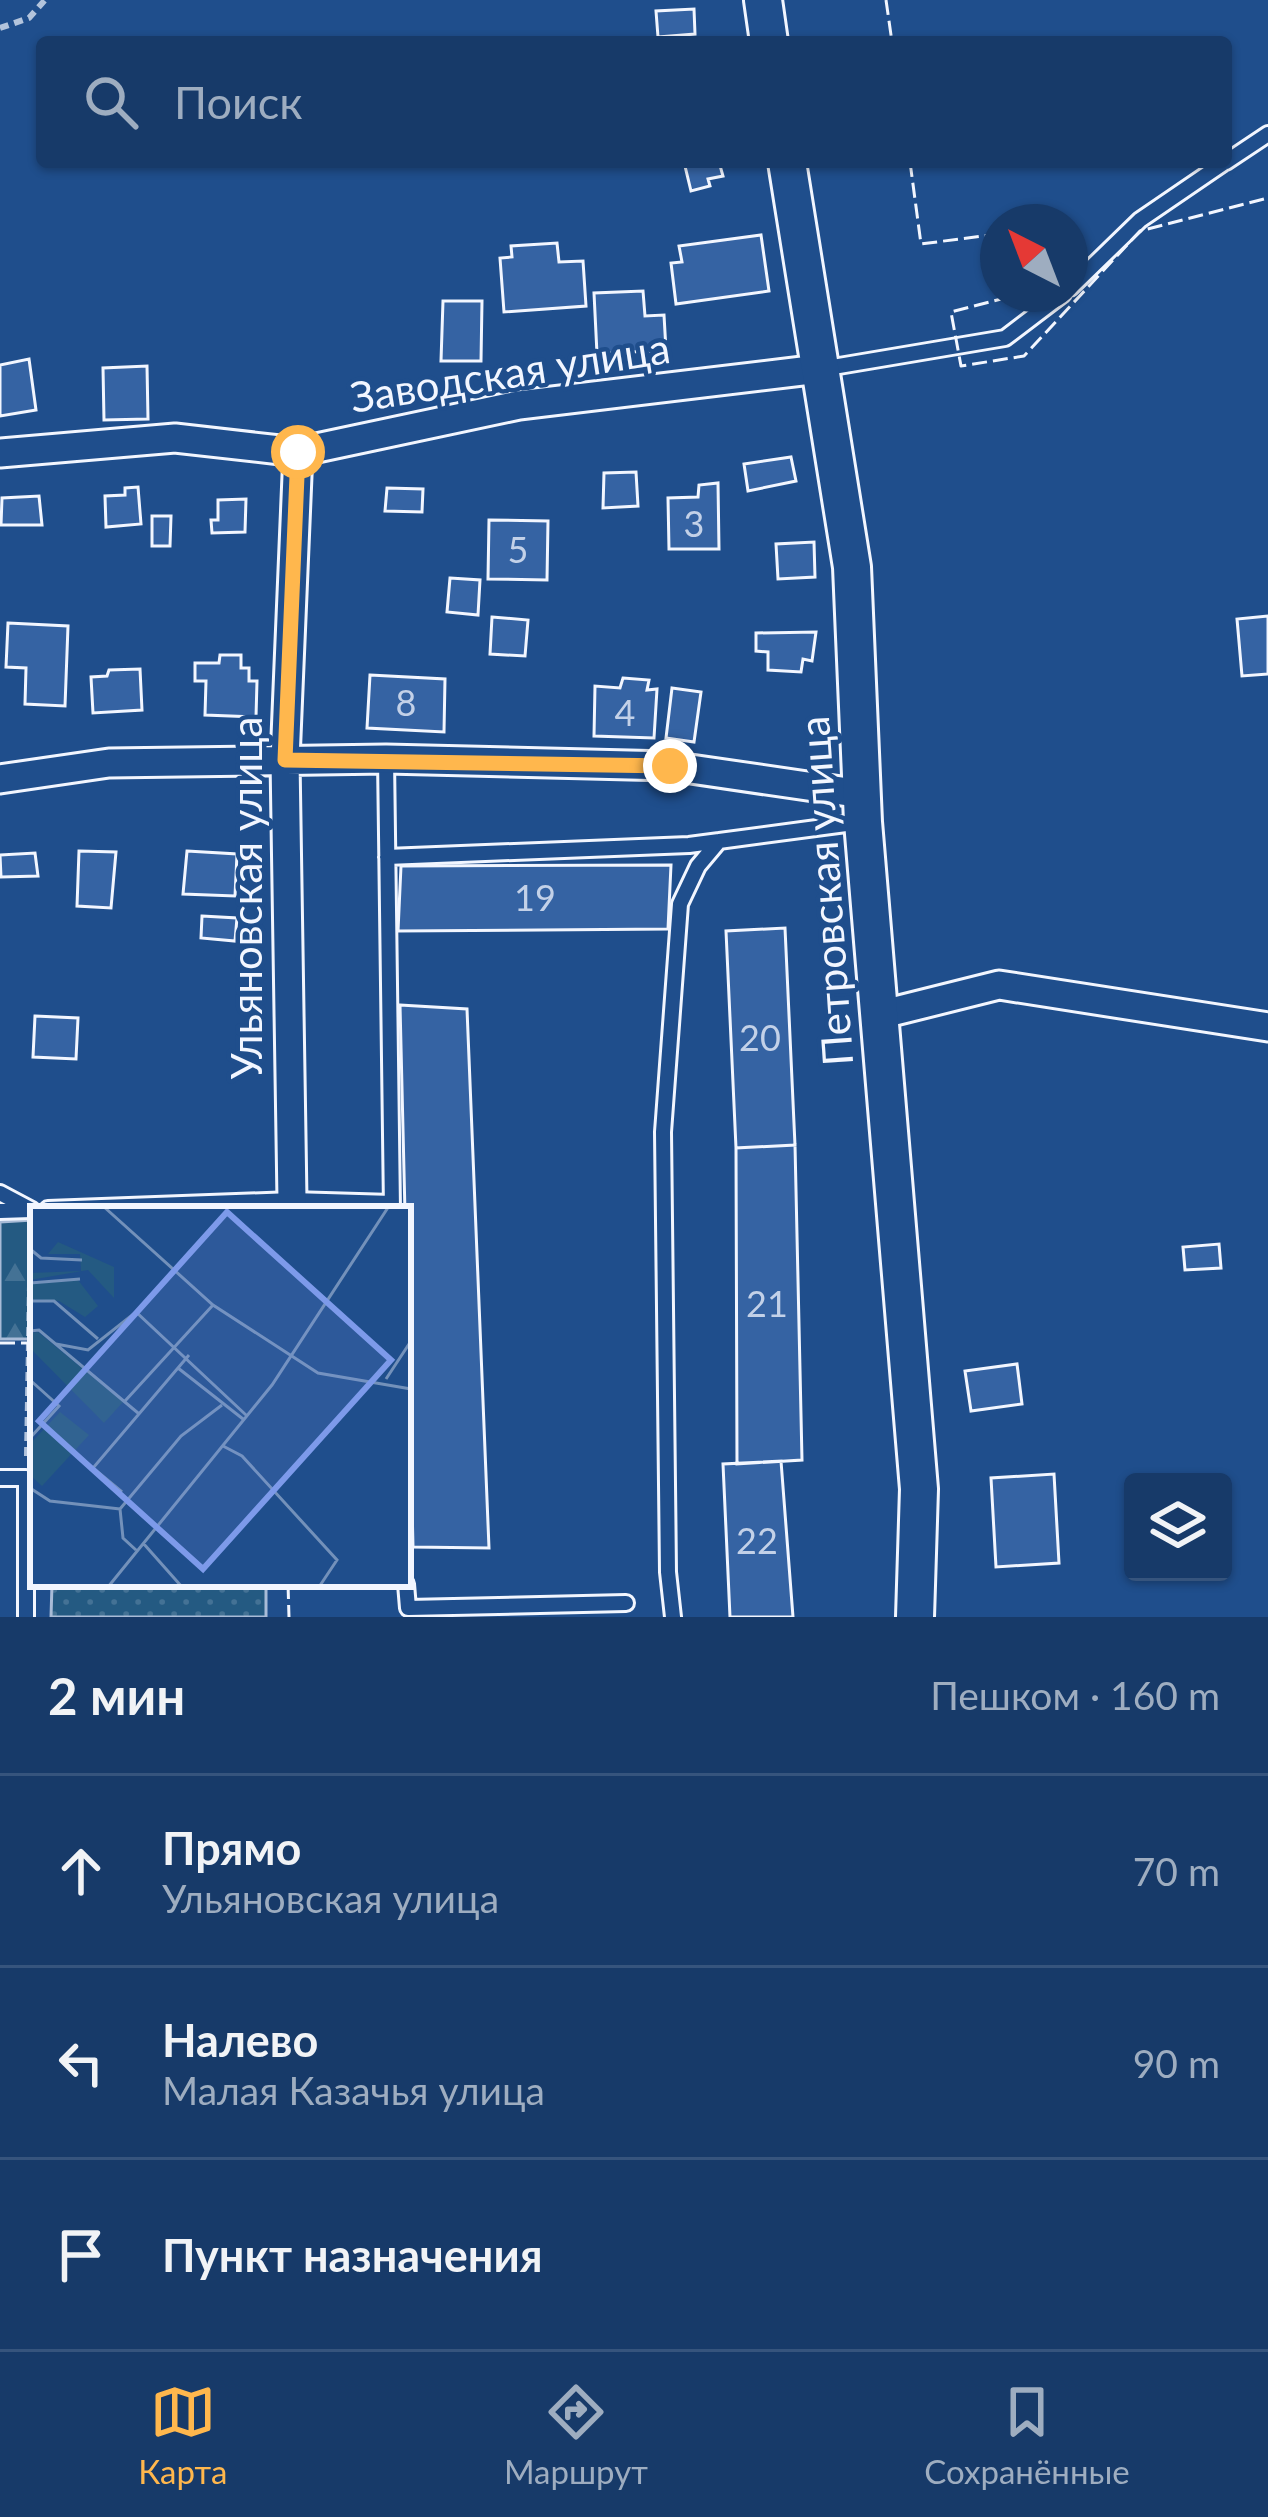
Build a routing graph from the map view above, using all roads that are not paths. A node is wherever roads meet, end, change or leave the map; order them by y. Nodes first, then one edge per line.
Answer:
1 (763, 0) edge
2 (768, 36) edge
3 (1268, 134) edge
4 (1232, 158) edge
5 (789, 168) edge
6 (1217, 168) edge
7 (1088, 271) edge
8 (1039, 312) edge
9 (819, 369) junction
10 (298, 452) junction
11 (0, 453) edge
12 (386, 759) junction
13 (285, 760) junction
14 (0, 778) edge
15 (862, 808) junction
16 (718, 842) junction
17 (387, 856) junction
18 (879, 1015) junction
19 (1268, 1027) edge
20 (0, 1193) edge
21 (292, 1200) junction
22 (129, 1206) edge
23 (392, 1206) edge
24 (30, 1209) edge
25 (30, 1210) edge
26 (0, 1211) edge
27 (0, 1478) edge
28 (406, 1587) edge
29 (626, 1603) dead end
30 (26, 1617) edge
31 (673, 1617) edge
32 (915, 1617) edge

1 - 2 street
3 - 4 lane
5 - 9 street, Петровская улица
6 - 7 lane
8 - 9 lane
9 - 10 street, Заводская улица
9 - 15 street, Петровская улица
10 - 11 street, Заводская улица
10 - 13 street, Ульяновская улица
12 - 13 street
12 - 15 street
12 - 17 lane
13 - 14 street
13 - 21 street, Ульяновская улица
15 - 16 lane
15 - 18 street, Петровская улица
16 - 17 lane
16 - 31 lane
17 - 23 lane
18 - 19 street
18 - 32 street, Петровская улица
20 - 24 lane
21 - 22 lane
21 - 23 lane
25 - 26 lane
27 - 30 lane
28 - 29 lane

